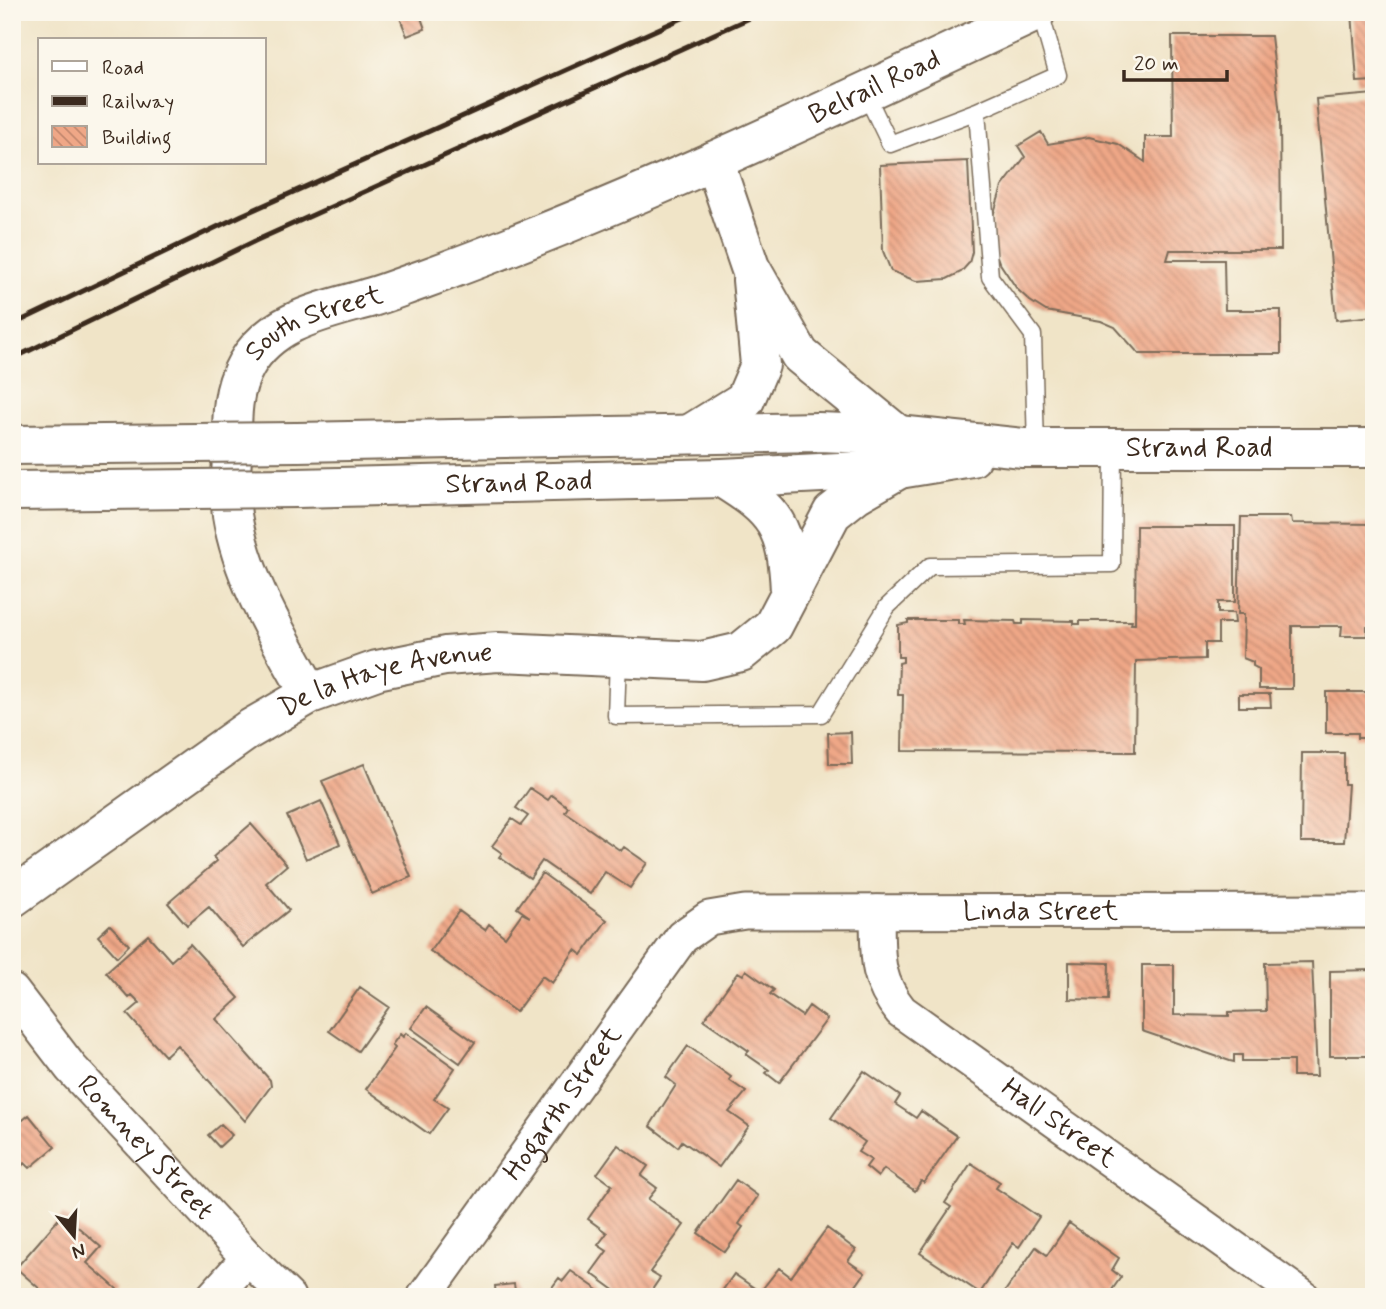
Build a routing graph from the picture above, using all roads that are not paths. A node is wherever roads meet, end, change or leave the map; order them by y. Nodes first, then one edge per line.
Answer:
1 (1038, 12) edge
2 (865, 92) junction
3 (977, 111) junction
4 (714, 160) junction
5 (750, 267) junction
6 (690, 434) junction
7 (12, 444) edge
8 (1029, 448) junction
9 (1112, 448) junction
10 (1374, 448) edge
11 (899, 452) junction
12 (722, 478) junction
13 (12, 491) edge
14 (790, 591) junction
15 (618, 657) junction
16 (310, 694) junction
17 (12, 898) edge
18 (1374, 911) edge
19 (877, 912) junction
20 (709, 918) joint
21 (12, 991) edge
22 (248, 1258) junction
23 (212, 1297) edge
24 (288, 1297) edge
25 (424, 1297) edge
26 (1303, 1297) edge

1 - 2 main road, Belrail Road
1 - 3 lane
2 - 3 lane
2 - 4 main road, Belrail Road
3 - 8 lane
4 - 5 main road
4 - 16 main road, South Street
5 - 6 main road
5 - 11 main road
6 - 7 main road, Strand Road, bridge
6 - 11 main road, Strand Road
8 - 9 main road, Strand Road
8 - 11 main road, Strand Road
9 - 10 main road, Strand Road
9 - 15 lane
11 - 12 main road, Strand Road
11 - 14 main road, De la Haye Avenue
12 - 13 main road, Strand Road, bridge
12 - 14 main road
14 - 15 main road, De la Haye Avenue
15 - 16 main road, De la Haye Avenue
16 - 17 main road, De la Haye Avenue
18 - 19 street, Linda Street
19 - 20 street, Linda Street
19 - 26 street, Hall Street
20 - 25 street, Hogarth Street
21 - 22 street, Romney Street
22 - 23 street
22 - 24 street, Romney Street

